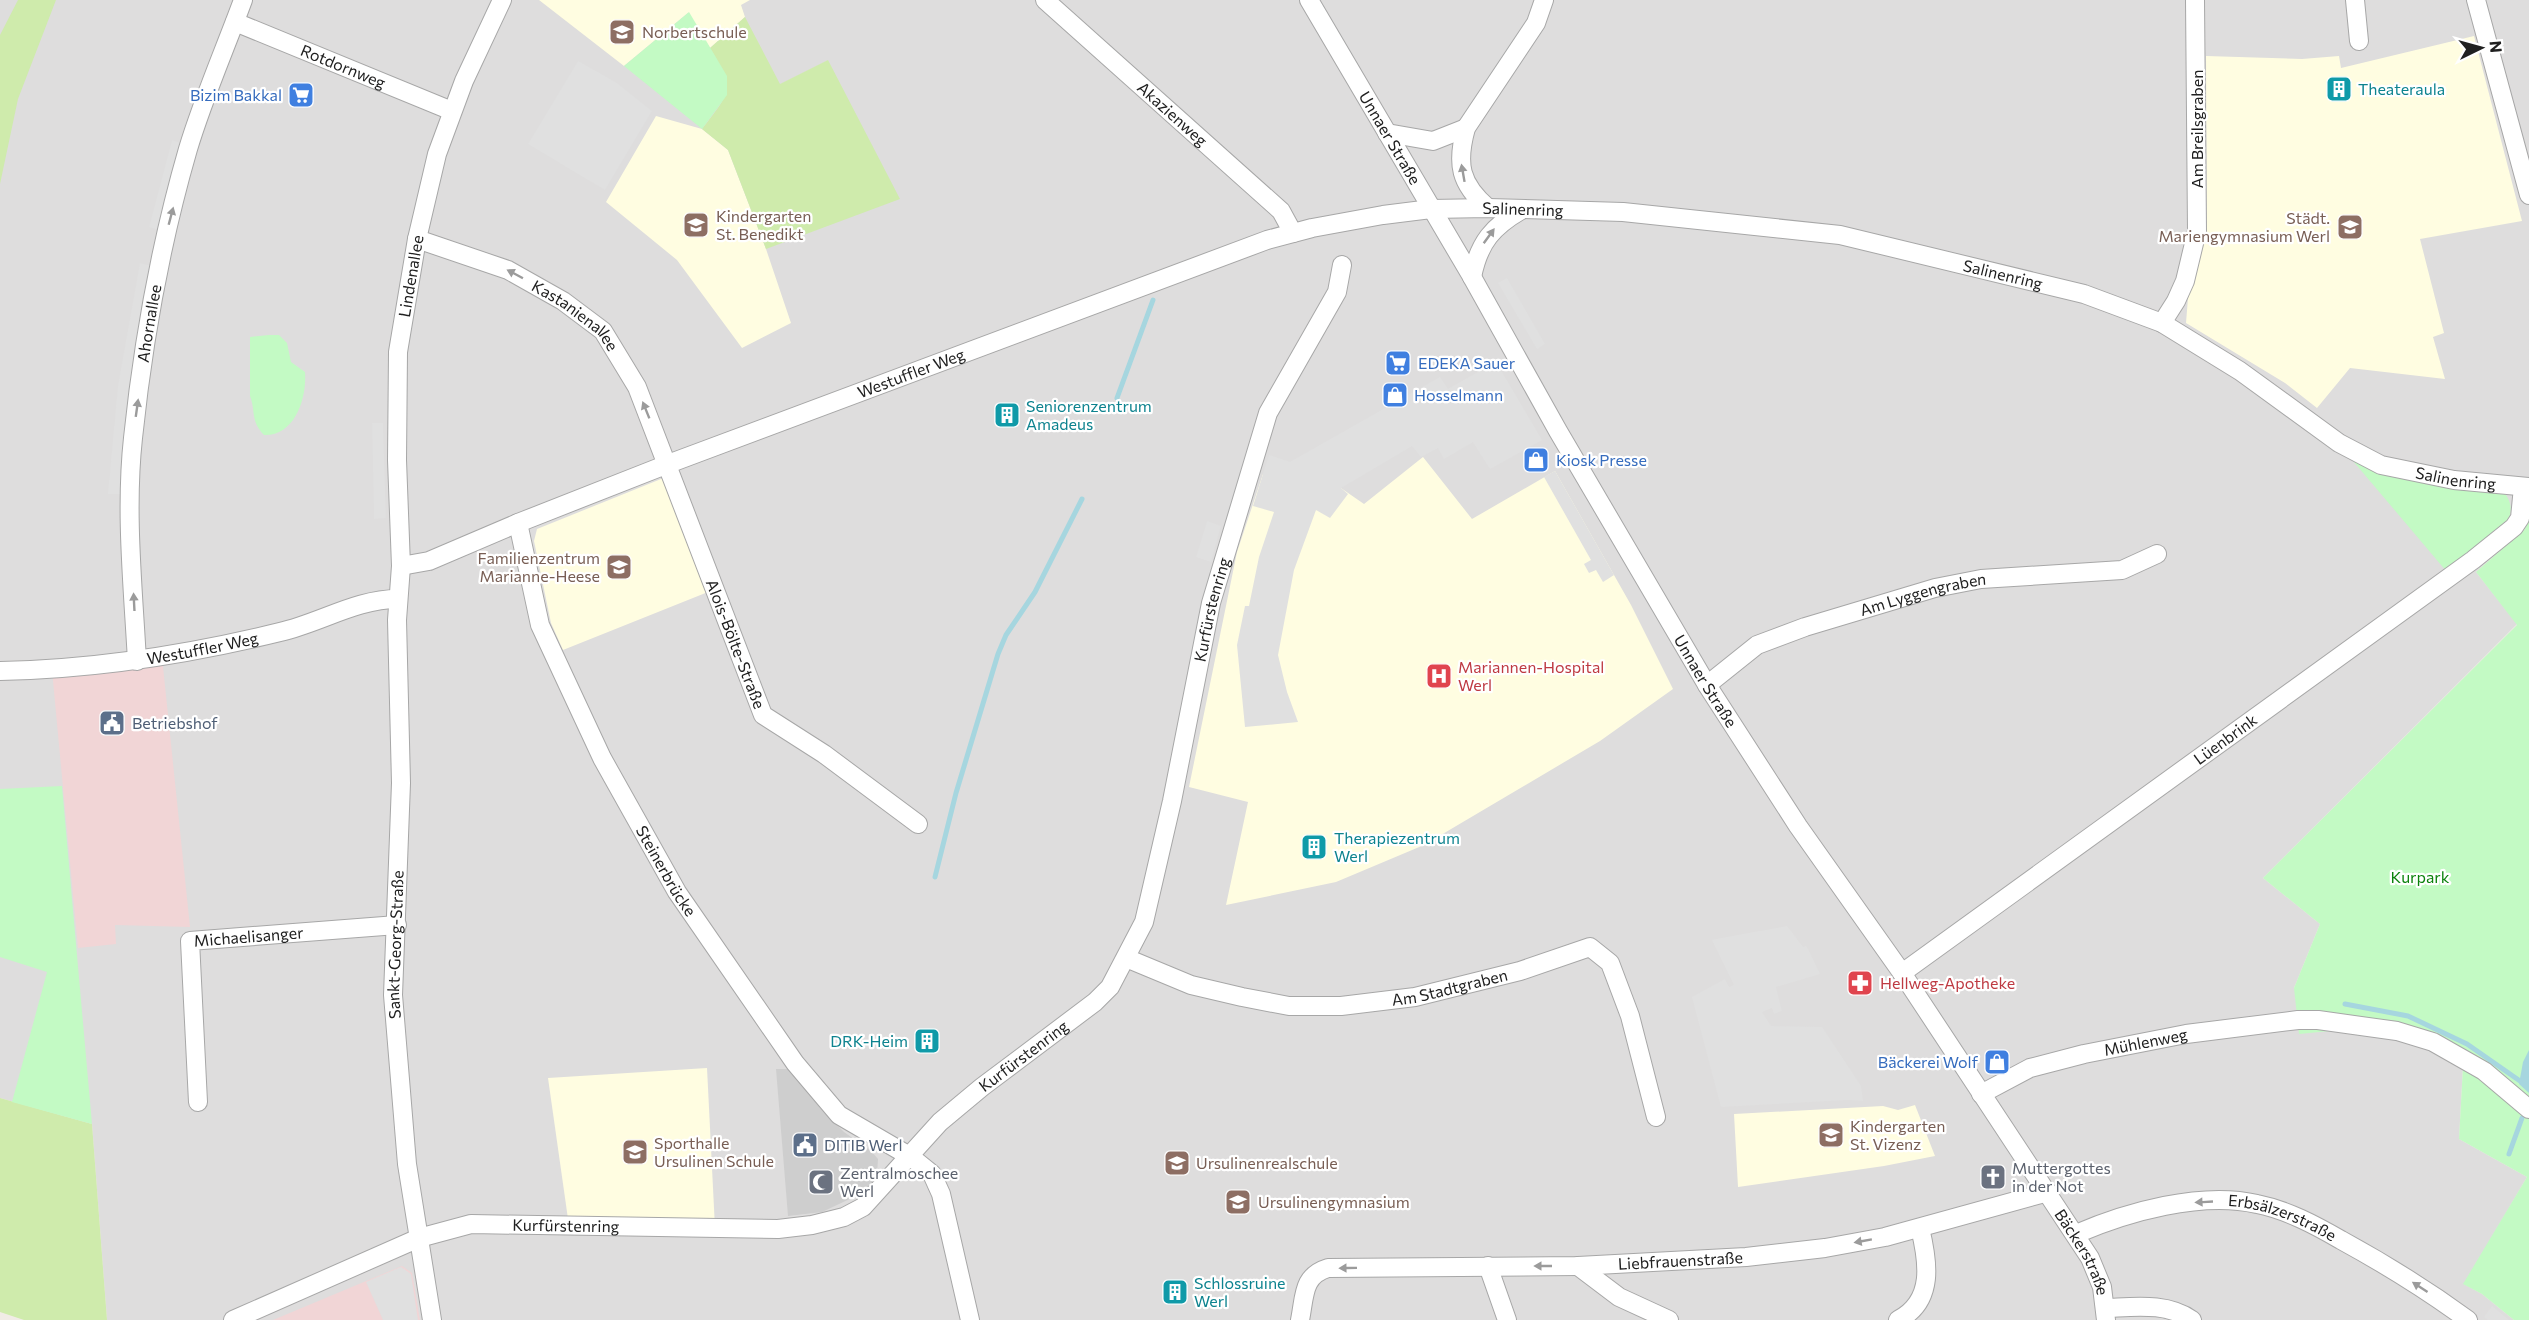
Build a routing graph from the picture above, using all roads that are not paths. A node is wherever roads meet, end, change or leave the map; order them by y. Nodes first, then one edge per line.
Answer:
1 (243, 0) edge
2 (502, 0) edge
3 (1045, 0) edge
4 (1309, 0) edge
5 (1544, 0) edge
6 (2195, 0) edge
7 (2355, 0) edge
8 (2476, 0) edge
9 (235, 22) junction
10 (2359, 41) dead end
11 (452, 111) junction
12 (1466, 128) junction
13 (1387, 133) junction
14 (2529, 195) edge
15 (1488, 208) junction
16 (1431, 209) junction
17 (1523, 209) junction
18 (1293, 233) junction
19 (417, 239) junction
20 (1342, 265) dead end
21 (1472, 277) junction
22 (2162, 323) junction
23 (668, 464) junction
24 (2526, 487) edge
25 (518, 523) junction
26 (2157, 554) dead end
27 (401, 567) junction
28 (398, 599) junction
29 (137, 661) junction
30 (0, 671) edge
31 (1707, 685) junction
32 (918, 824) dead end
33 (397, 925) junction
34 (1126, 958) junction
35 (1902, 974) junction
36 (1964, 1070) joint
37 (1981, 1094) junction
38 (198, 1102) dead end
39 (2529, 1109) edge
40 (1656, 1117) dead end
41 (911, 1157) junction
42 (2048, 1192) junction
43 (1920, 1228) junction
44 (2076, 1234) junction
45 (419, 1238) junction
46 (1488, 1266) junction
47 (1578, 1266) junction
48 (2105, 1314) edge
49 (233, 1320) edge
50 (432, 1320) edge
51 (970, 1320) edge
52 (1300, 1320) edge
53 (1507, 1320) edge
54 (1669, 1320) edge
55 (1898, 1320) edge
56 (2192, 1320) edge
57 (2468, 1320) edge

1 - 9 street, Ahornallee
2 - 11 street, Lindenallee
3 - 18 street, Akazienweg
4 - 13 street, Unnaer Straße
5 - 12 street
6 - 22 street, Am Breilsgraben
7 - 10 street
8 - 14 street
9 - 11 street, Rotdornweg
29 -> 9 street, Ahornallee
11 - 19 street, Lindenallee
12 - 13 street
15 -> 12 street
13 - 16 street, Unnaer Straße
15 - 16 street, Salinenring
15 - 17 street, Salinenring
16 - 18 street, Westuffler Weg
16 - 21 street, Unnaer Straße
21 -> 17 street
17 - 22 street, Salinenring
18 - 23 street, Westuffler Weg
23 -> 19 street, Kastanienallee
19 - 27 street, Lindenallee
20 - 34 street, Kurfürstenring
21 - 31 street, Unnaer Straße
22 - 24 street, Salinenring
23 - 25 street, Westuffler Weg
23 - 32 street, Alois-Bölte-Straße
24 - 35 street, Lüenbrink
25 - 27 street, Westuffler Weg
25 - 41 street, Steinerbrücke
26 - 31 street, Am Lyggengraben
27 - 28 street, Sankt-Georg-Straße
28 - 29 street, Westuffler Weg
28 - 33 street, Sankt-Georg-Straße
29 - 30 street, Westuffler Weg
31 - 35 street, Unnaer Straße
33 - 38 street, Michaelisanger
33 - 45 street, Sankt-Georg-Straße
34 - 40 street, Am Stadtgraben
34 - 41 street, Kurfürstenring
35 - 36 street, Unnaer Straße
36 - 37 street, Bäckerstraße
37 - 39 street, Mühlenweg
37 - 42 street, Bäckerstraße
41 - 45 street, Kurfürstenring
41 - 51 street, Steinerbrücke
42 - 43 street, Liebfrauenstraße
42 - 44 street, Bäckerstraße
43 -> 47 street, Liebfrauenstraße
43 - 55 street
44 - 48 street, Bäckerstraße
57 -> 44 street, Erbsälzerstraße
45 - 49 street, Kurfürstenring
45 - 50 street, Sankt-Georg-Straße
47 -> 46 street, Liebfrauenstraße
46 -> 52 street, Liebfrauenstraße
46 - 53 street
47 - 54 street
48 - 56 street

